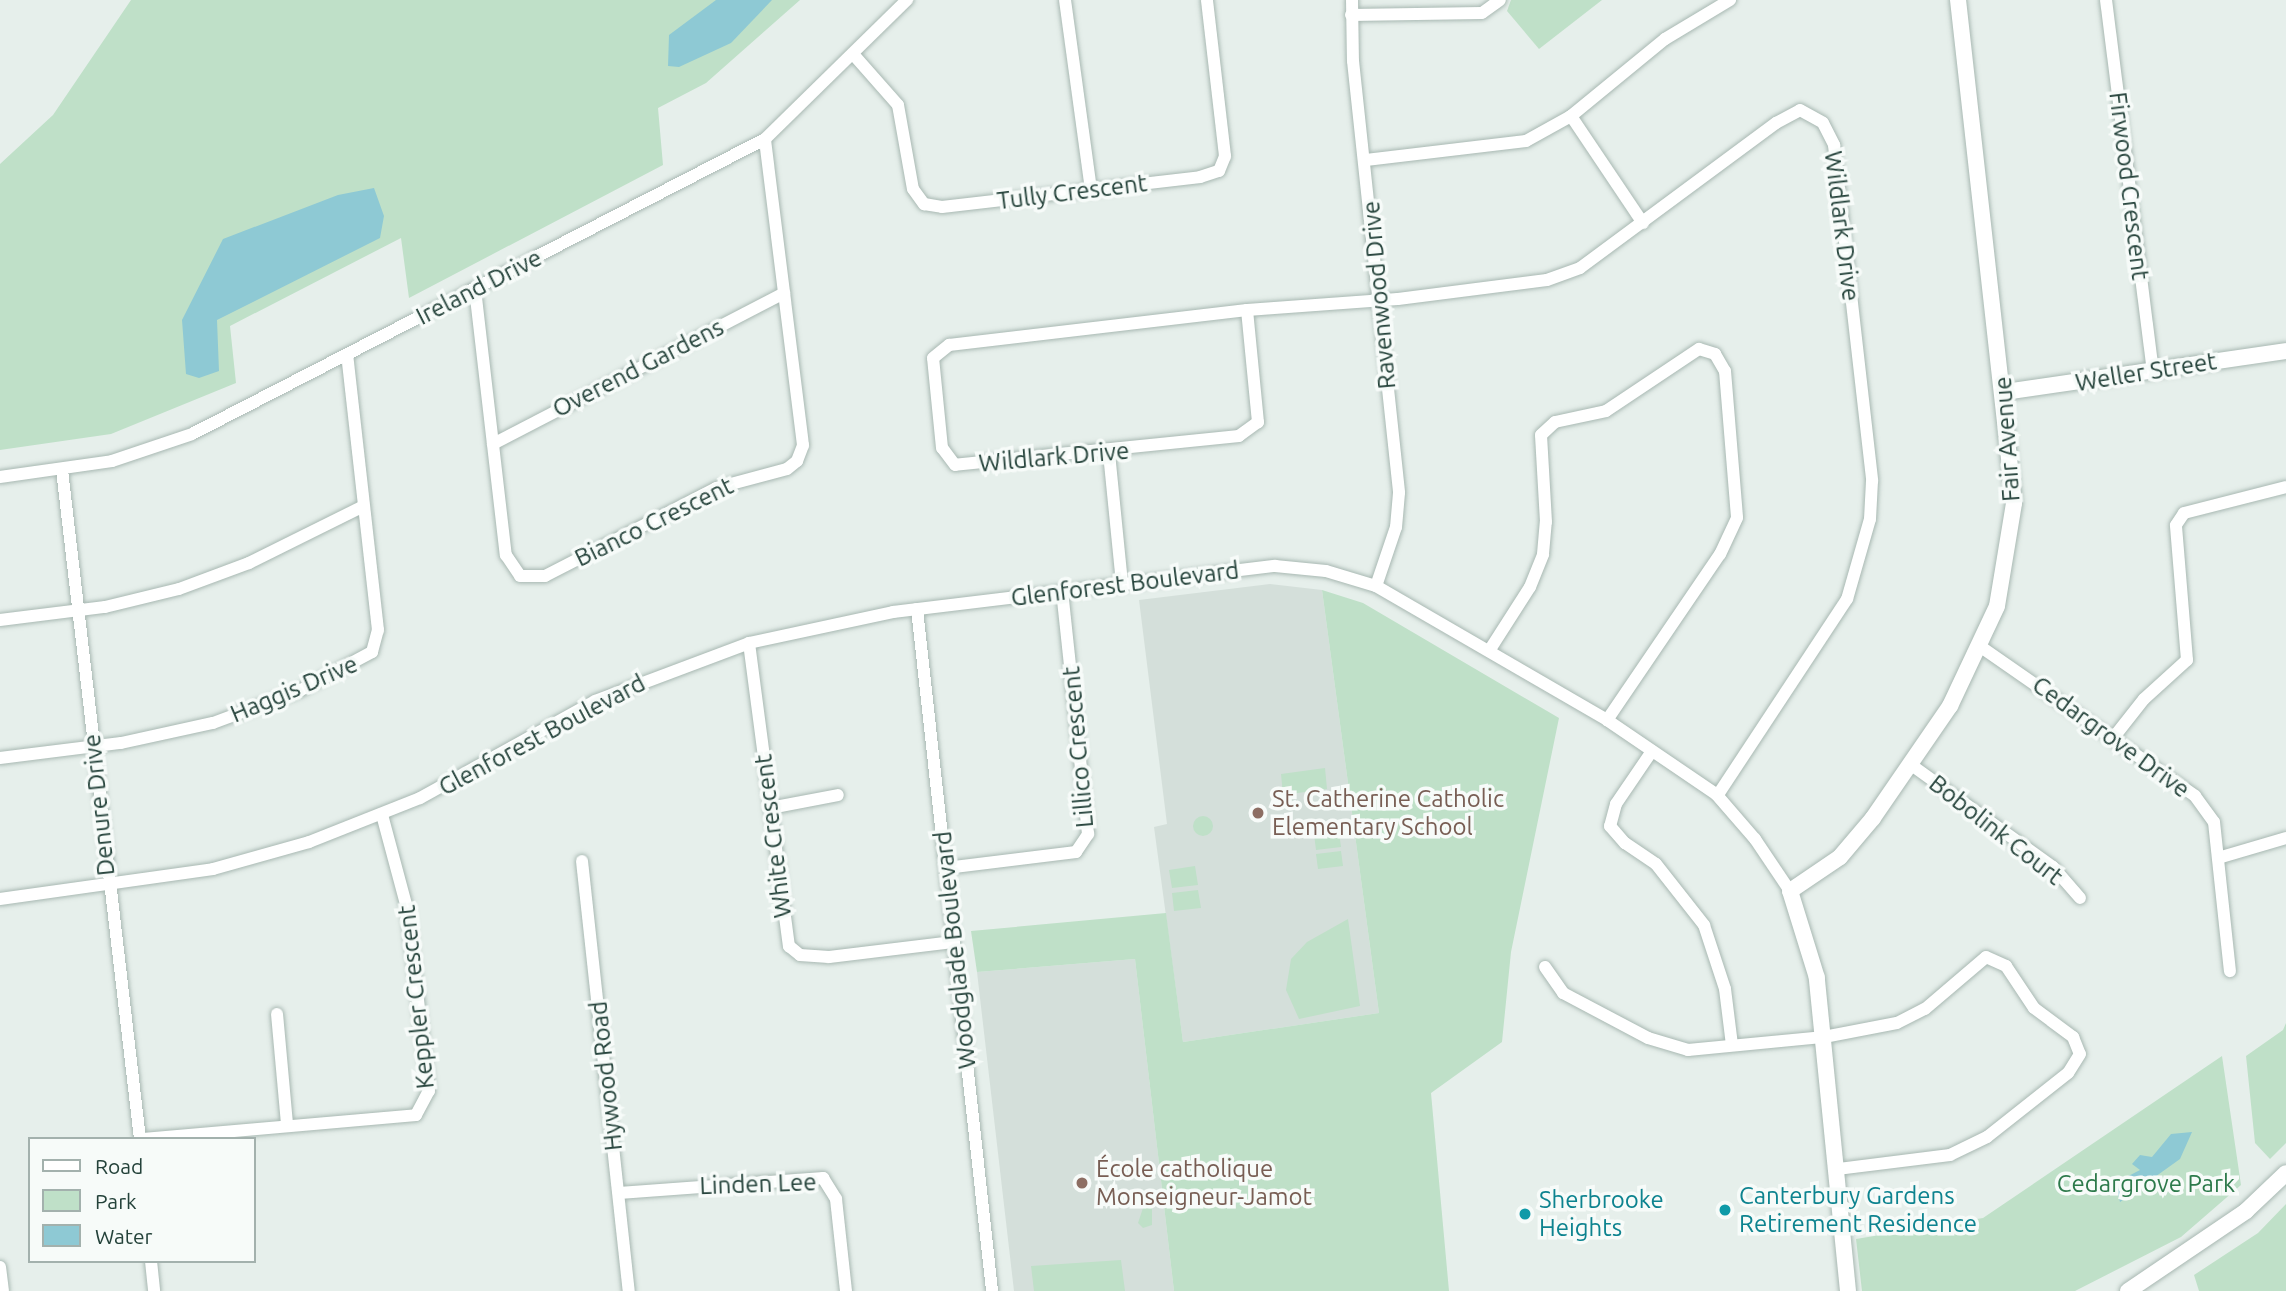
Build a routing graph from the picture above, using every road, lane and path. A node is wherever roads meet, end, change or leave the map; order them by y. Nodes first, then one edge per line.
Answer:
1 (907, 0) edge
2 (1065, 0) edge
3 (1207, 0) edge
4 (1352, 0) edge
5 (1500, 0) edge
6 (1730, 0) edge
7 (1958, 0) edge
8 (2106, 0) edge
9 (1351, 15) junction
10 (853, 54) junction
11 (1571, 116) junction
12 (765, 139) junction
13 (1366, 160) junction
14 (1090, 190) junction
15 (1643, 223) junction
16 (475, 289) junction
17 (784, 293) junction
18 (1377, 301) junction
19 (1247, 310) junction
20 (2286, 351) edge
21 (347, 355) junction
22 (2153, 373) junction
23 (2005, 392) junction
24 (493, 444) junction
25 (1109, 453) junction
26 (62, 470) junction
27 (0, 477) edge
28 (2286, 487) edge
29 (364, 506) junction
30 (1122, 584) junction
31 (1376, 586) junction
32 (1062, 592) junction
33 (917, 609) junction
34 (78, 611) junction
35 (0, 620) edge
36 (749, 643) junction
37 (1981, 647) junction
38 (1489, 650) junction
39 (1606, 720) junction
40 (2114, 737) junction
41 (94, 747) junction
42 (1652, 751) junction
43 (0, 758) edge
44 (1910, 764) junction
45 (838, 795) dead end
46 (1718, 796) junction
47 (770, 808) junction
48 (382, 815) junction
49 (2286, 838) edge
50 (2218, 858) junction
51 (582, 861) dead end
52 (946, 868) junction
53 (108, 887) junction
54 (1790, 891) junction
55 (2080, 898) dead end
56 (0, 900) edge
57 (953, 942) junction
58 (1545, 967) dead end
59 (2230, 971) dead end
60 (277, 1014) dead end
61 (1824, 1037) junction
62 (1732, 1045) junction
63 (287, 1124) junction
64 (141, 1137) edge
65 (160, 1137) edge
66 (1837, 1169) junction
67 (2286, 1173) edge
68 (619, 1193) junction
69 (152, 1263) edge
70 (0, 1267) edge
71 (3, 1291) edge
72 (154, 1291) edge
73 (629, 1291) edge
74 (846, 1291) edge
75 (992, 1291) edge
76 (1847, 1291) edge
77 (2128, 1291) edge

1 - 10 street, Ireland Drive
2 - 14 street
3 - 14 street, Tully Crescent
4 - 9 street, Ravenwood Drive
5 - 9 street
6 - 11 street
7 - 23 street, Fair Avenue
8 - 22 street, Firwood Crescent
9 - 13 street, Ravenwood Drive
10 - 12 street, Ireland Drive
10 - 14 street, Tully Crescent
11 - 13 street
11 - 15 street
12 - 16 street, Ireland Drive
12 - 17 street, Bianco Crescent
13 - 18 street, Ravenwood Drive
15 - 18 street, Wildlark Drive
15 - 46 street, Wildlark Drive
16 - 21 street, Ireland Drive
16 - 24 street, Bianco Crescent
17 - 24 street, Overend Gardens
17 - 24 street, Bianco Crescent
18 - 19 street, Wildlark Drive
18 - 31 street, Ravenwood Drive
19 - 25 street, Wildlark Drive
19 - 25 street, Wildlark Drive
20 - 22 street, Weller Street
21 - 26 street, Ireland Drive
21 - 29 street, Haggis Drive
22 - 23 street, Weller Street
23 - 37 street, Fair Avenue
25 - 30 street
26 - 27 street, Ireland Drive
26 - 34 street, Denure Drive
28 - 40 street
29 - 34 street
29 - 41 street, Haggis Drive
30 - 31 street, Glenforest Boulevard
30 - 32 street, Glenforest Boulevard
31 - 38 street, Glenforest Boulevard
32 - 33 street, Glenforest Boulevard
32 - 52 street, Lillico Crescent
33 - 36 street, Glenforest Boulevard
33 - 52 street, Woodglade Boulevard
34 - 35 street
34 - 41 street, Denure Drive
36 - 47 street, White Crescent
36 - 48 street, Glenforest Boulevard
37 - 40 street, Cedargrove Drive
37 - 44 street, Fair Avenue
38 - 39 street, Glenforest Boulevard
38 - 39 street
39 - 42 street, Glenforest Boulevard
40 - 50 street, Cedargrove Drive
41 - 43 street, Haggis Drive
41 - 53 street, Denure Drive
42 - 46 street, Glenforest Boulevard
42 - 62 street
44 - 54 street, Fair Avenue
44 - 55 street, Bobolink Court
45 - 47 street
46 - 54 street, Glenforest Boulevard
47 - 57 street, White Crescent
48 - 53 street, Glenforest Boulevard
48 - 63 street, Keppler Crescent
49 - 50 street
50 - 59 street, Cedargrove Drive
51 - 68 street, Hywood Road
52 - 57 street, Woodglade Boulevard
53 - 56 street, Glenforest Boulevard
53 - 64 street, Denure Drive
54 - 61 street, Glenforest Boulevard
57 - 75 street, Woodglade Boulevard
58 - 62 street
60 - 63 street
61 - 62 street
61 - 66 street, Glenforest Boulevard
61 - 66 street
63 - 65 street, Keppler Crescent
66 - 76 street, Glenforest Boulevard
67 - 77 street
68 - 73 street, Hywood Road
68 - 74 street, Linden Lee
69 - 72 street
70 - 71 street

